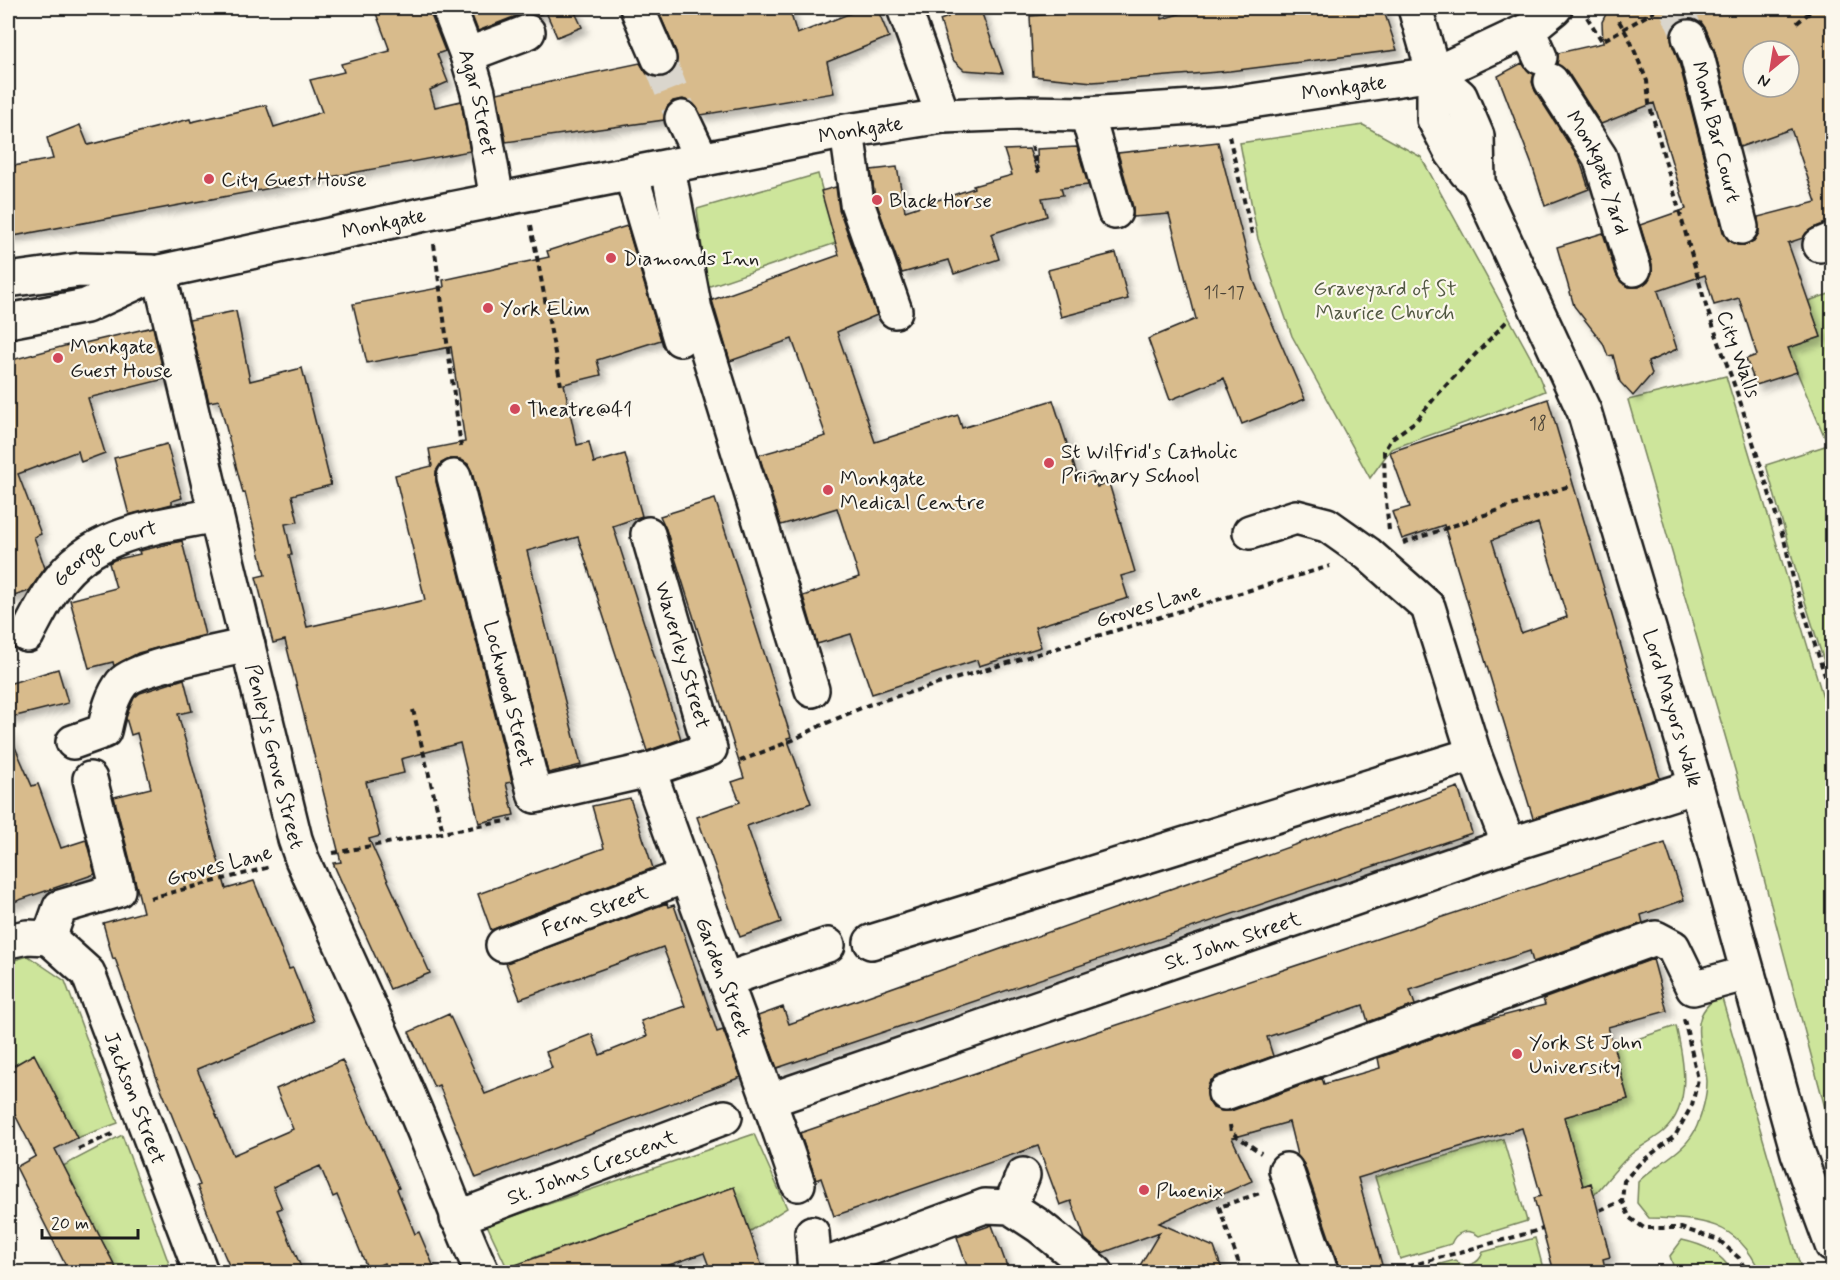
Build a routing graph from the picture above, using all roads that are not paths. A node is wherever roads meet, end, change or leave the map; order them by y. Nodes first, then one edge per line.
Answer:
1 (449, 8) edge
2 (637, 8) edge
3 (904, 8) edge
4 (1415, 8) edge
5 (1569, 10) edge
6 (528, 32) dead end
7 (1689, 37) tunnel mouth
8 (467, 54) junction
9 (1540, 56) junction
10 (658, 59) tunnel mouth
11 (1434, 74) junction
12 (1087, 114) junction
13 (942, 116) junction
14 (682, 118) tunnel mouth
15 (847, 131) junction
16 (702, 160) junction
17 (668, 168) junction
18 (632, 174) junction
19 (511, 197) junction
20 (1115, 212) dead end
21 (1741, 227) dead end
22 (1634, 268) dead end
23 (159, 272) junction
24 (8, 280) edge
25 (895, 311) dead end
26 (8, 321) edge
27 (680, 339) dead end
28 (454, 477) road end
29 (216, 515) junction
30 (1250, 532) dead end
31 (648, 534) dead end
32 (27, 635) dead end
33 (248, 645) junction
34 (812, 690) dead end
35 (73, 742) dead end
36 (1474, 754) junction
37 (649, 770) junction
38 (90, 779) dead end
39 (1696, 786) junction
40 (1509, 845) junction
41 (686, 876) junction
42 (49, 938) junction
43 (8, 941) edge
44 (871, 942) dead end
45 (503, 945) dead end
46 (828, 945) dead end
47 (1748, 973) junction
48 (725, 980) junction
49 (1225, 1093) road end
50 (770, 1100) junction
51 (725, 1117) dead end
52 (1023, 1174) dead end
53 (1289, 1177) road end
54 (798, 1184) dead end
55 (1010, 1207) junction
56 (457, 1218) junction
57 (812, 1233) dead end
58 (1833, 1245) edge
59 (814, 1270) edge
60 (201, 1272) edge
61 (482, 1272) edge
62 (1096, 1272) edge
63 (1321, 1272) edge

1 - 8 street, Agar Street
2 - 10 street
3 - 13 street
4 - 11 street
5 - 9 street, Monkgate
6 - 8 street
7 - 21 street, Monk Bar Court
8 - 19 street, Agar Street
9 - 11 street, Monkgate
9 - 22 street, Monkgate Yard
11 - 12 street, Monkgate
11 - 39 street, Lord Mayors Walk
12 - 13 street, Monkgate
12 - 20 street
13 - 15 street, Monkgate
14 - 16 street
15 - 16 street, Monkgate
15 - 25 street
16 - 17 street, Monkgate
17 - 18 street, Monkgate
17 - 34 street
18 - 19 street, Monkgate
18 - 27 street
19 - 23 street, Monkgate
23 - 24 street
23 - 26 street
23 - 29 street, Penley's Grove Street
28 - 37 street, Lockwood Street
29 - 32 street, George Court
29 - 33 street, Penley's Grove Street
30 - 36 street
31 - 37 street, Waverley Street
33 - 35 street
33 - 56 street, Penley's Grove Street
36 - 40 street
36 - 44 street
37 - 41 street, Garden Street
38 - 42 street
39 - 40 street, St. John Street
39 - 47 street, Lord Mayors Walk
40 - 50 street, St. John Street
41 - 45 street, Fern Street
41 - 48 street, Garden Street
42 - 43 street
42 - 60 street, Jackson Street
46 - 48 street
47 - 49 street
47 - 58 street, Lord Mayors Walk
48 - 50 street, Garden Street
50 - 54 street, Garden Street
51 - 56 street, St. Johns Crescent
52 - 55 street
53 - 63 street
55 - 59 street
55 - 62 street
56 - 61 street, Penley's Grove Street
57 - 59 street

